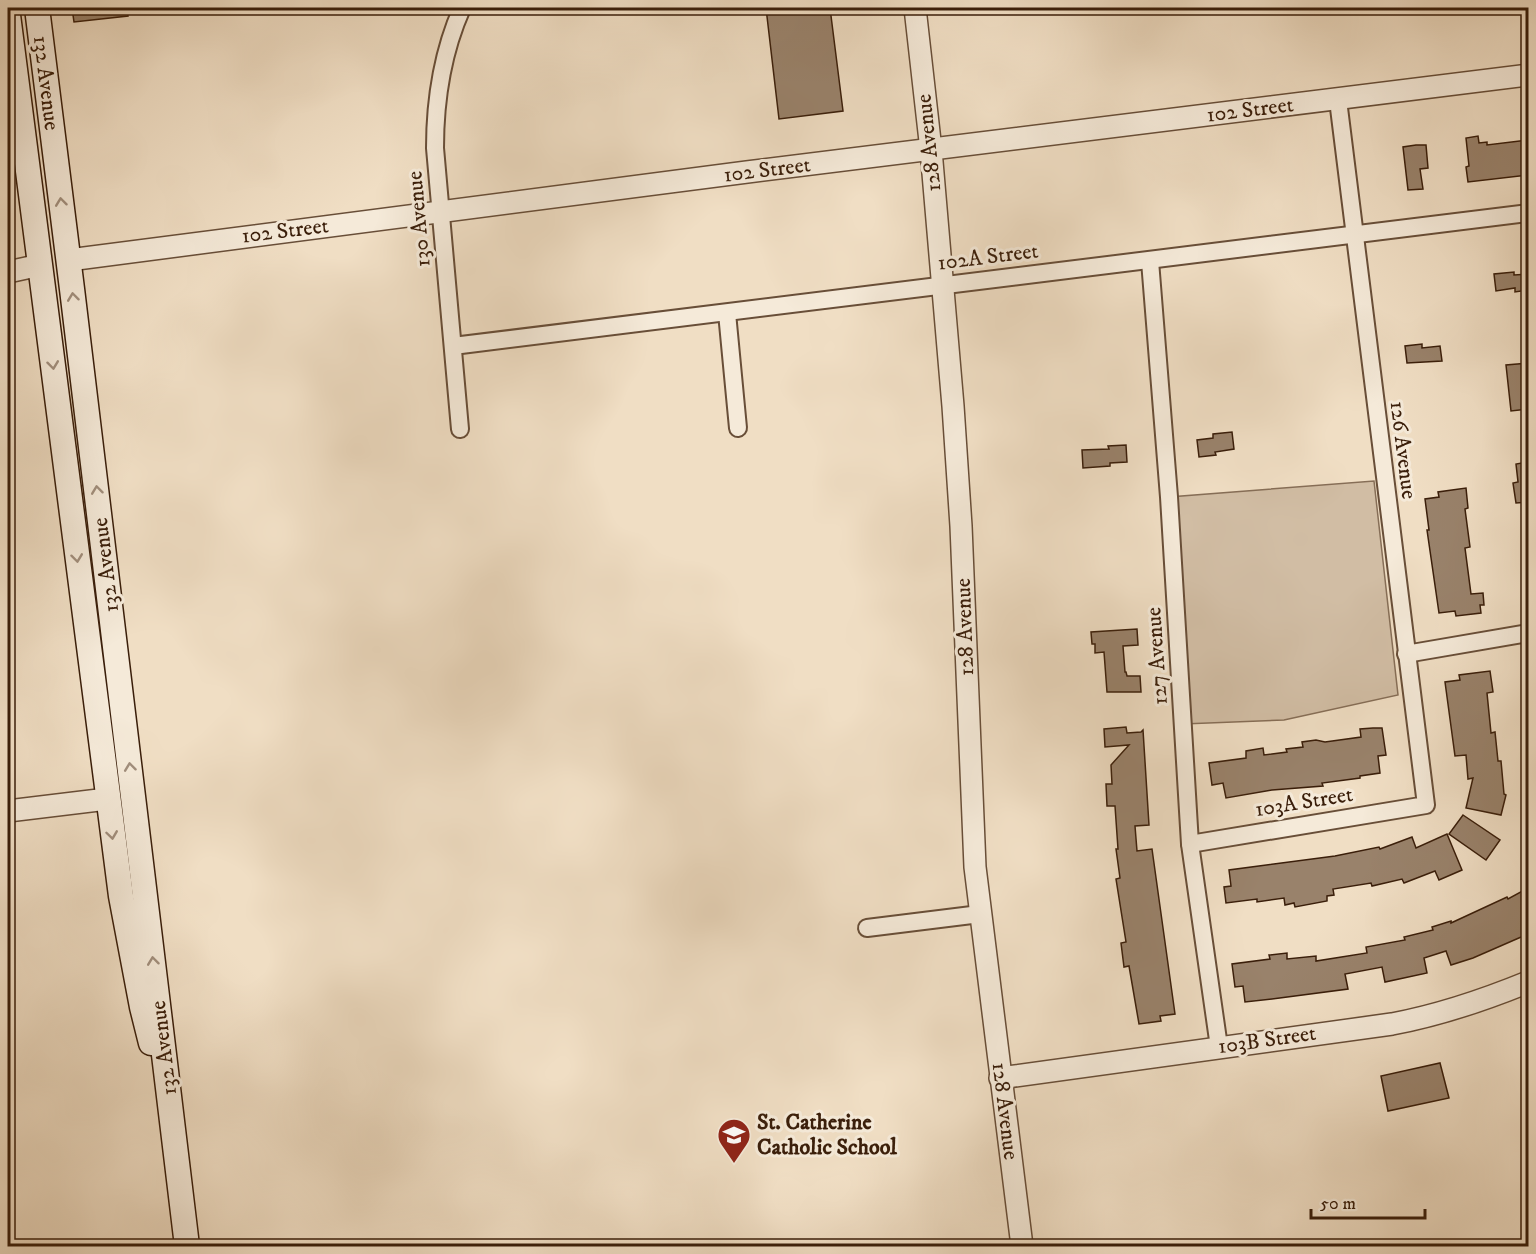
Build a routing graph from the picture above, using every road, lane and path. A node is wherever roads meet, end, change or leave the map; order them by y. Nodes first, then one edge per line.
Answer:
1 (37, 8) edge
2 (462, 8) edge
3 (915, 8) edge
4 (8, 15) edge
5 (1528, 75) edge
6 (1338, 100) junction
7 (931, 150) junction
8 (441, 211) junction
9 (1528, 213) edge
10 (1354, 234) junction
11 (69, 260) junction
12 (1150, 261) junction
13 (40, 265) junction
14 (8, 272) edge
15 (942, 285) junction
16 (727, 313) junction
17 (453, 346) junction
18 (738, 428) dead end
19 (460, 429) dead end
20 (1528, 633) edge
21 (1406, 654) junction
22 (107, 799) junction
23 (1426, 805) joint
24 (8, 811) edge
25 (1190, 844) junction
26 (980, 914) junction
27 (867, 928) dead end
28 (1528, 982) edge
29 (1219, 1047) junction
30 (1000, 1078) junction
31 (173, 1123) junction
32 (187, 1246) edge
33 (1022, 1246) edge

11 -> 1 main road, 132 Avenue
2 - 8 street, 130 Avenue
3 - 7 street, 128 Avenue
4 - 13 main road, 132 Avenue
5 - 6 street, 102 Street
6 - 7 street, 102 Street
6 - 10 street, 126 Avenue
7 - 8 street, 102 Street
7 - 15 street, 128 Avenue
8 - 11 street, 102 Street
8 - 17 street, 130 Avenue
9 - 10 street, 102A Street
10 - 12 street, 102A Street
10 - 21 street, 126 Avenue
11 - 13 street, 102 Street
31 -> 11 main road, 132 Avenue
12 - 15 street, 102A Street
12 - 25 street, 127 Avenue
13 - 14 street, 102 Street
13 -> 22 main road, 132 Avenue
15 - 16 street, 102A Street
15 - 26 street, 128 Avenue
16 - 17 street, 102A Street
16 - 18 street
17 - 19 street, 130 Avenue
20 - 21 street
21 - 23 street, 126 Avenue
22 - 24 street
22 -> 31 main road, 132 Avenue
23 - 25 street, 103A Street
25 - 29 street, 127 Avenue
26 - 27 street
26 - 30 street, 128 Avenue
28 - 29 street, 103B Street
29 - 30 street, 103B Street
30 - 33 street, 128 Avenue
31 - 32 main road, 132 Avenue

